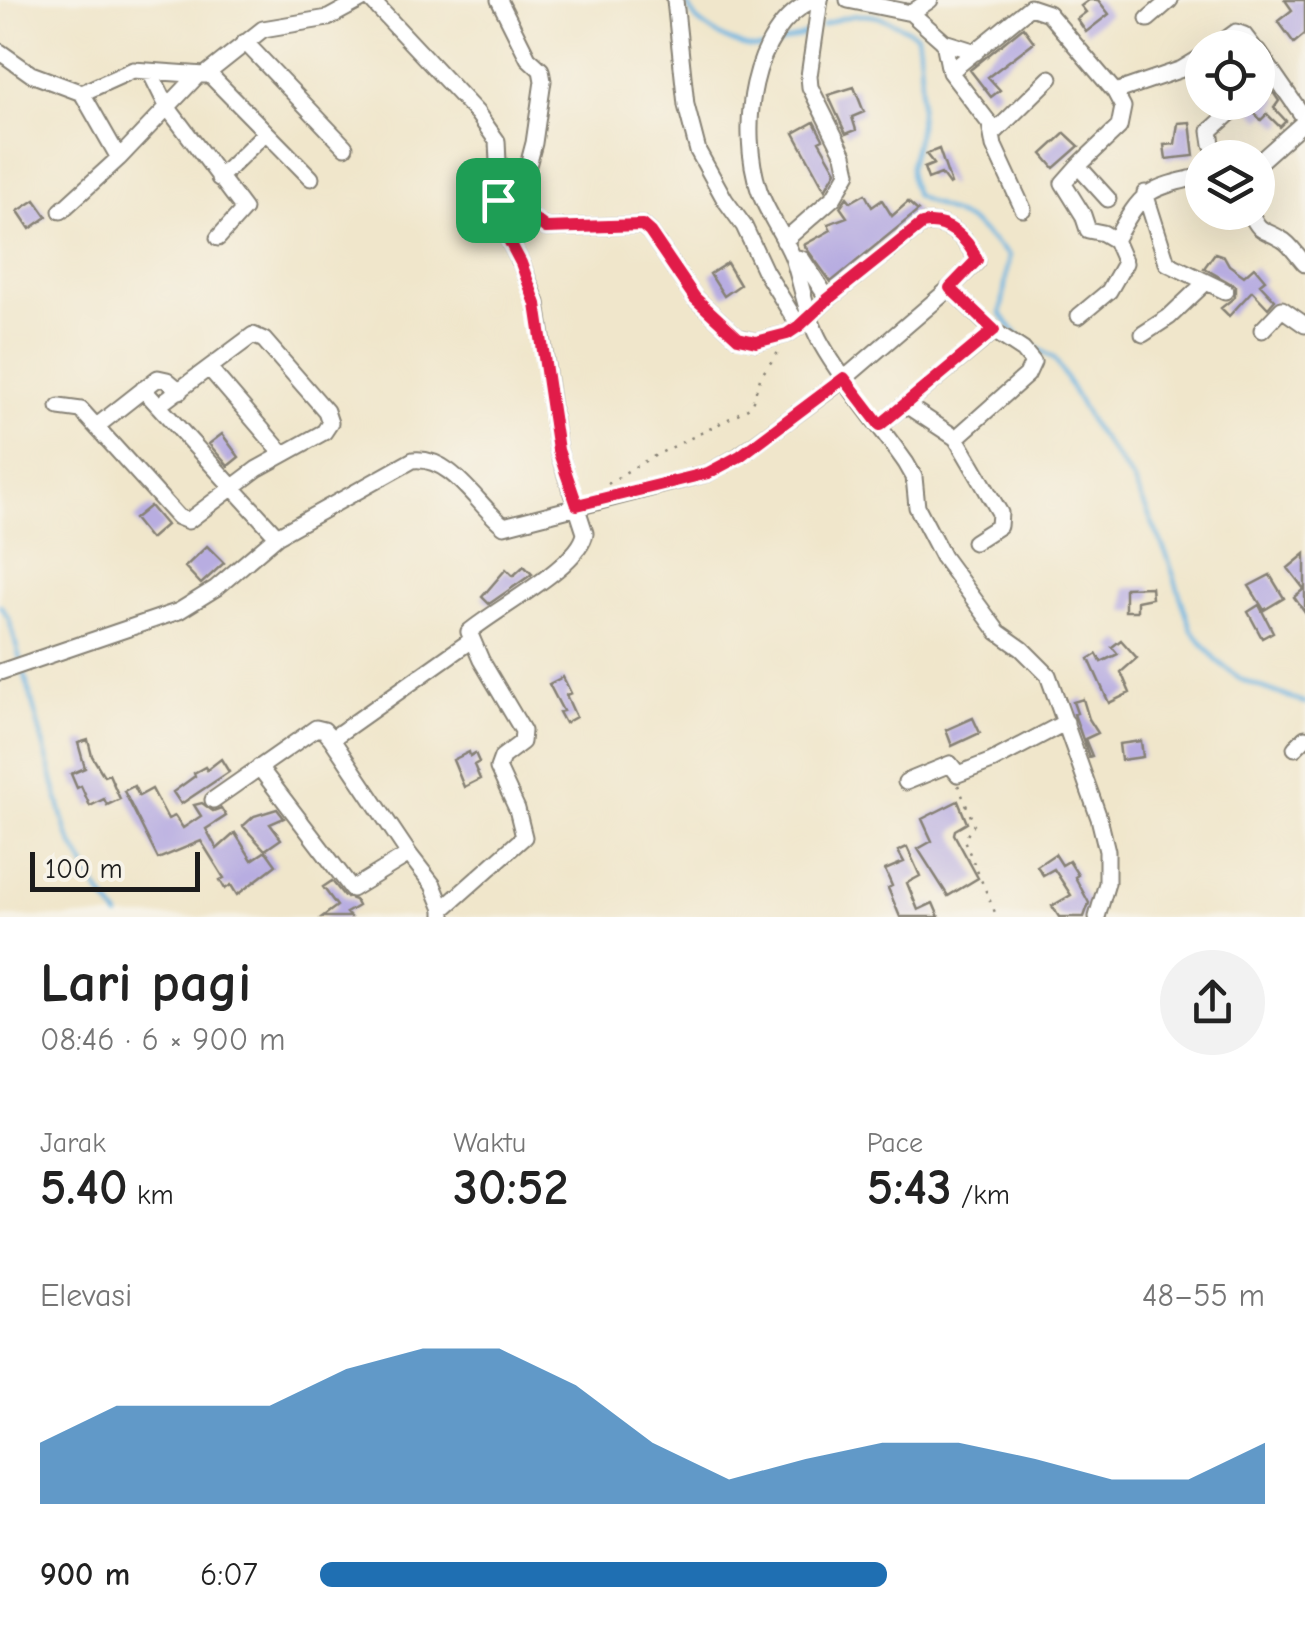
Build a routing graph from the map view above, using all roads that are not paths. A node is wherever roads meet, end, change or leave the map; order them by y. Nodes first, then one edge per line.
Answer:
1 (360, 0) edge
2 (371, 0) edge
3 (499, 0) edge
4 (674, 0) edge
5 (812, 0) edge
6 (820, 0) edge
7 (848, 0) edge
8 (930, 0) edge
9 (1170, 0) edge
10 (1031, 3) edge
11 (1049, 7) edge
12 (911, 12) junction
13 (1148, 19) dead end
14 (245, 42) junction
15 (944, 42) junction
16 (0, 52) edge
17 (976, 52) junction
18 (1185, 67) edge
19 (150, 72) junction
20 (950, 72) junction
21 (204, 74) junction
22 (1275, 76) edge
23 (1050, 78) dead end
24 (1115, 92) junction
25 (82, 93) junction
26 (168, 108) junction
27 (1222, 120) edge
28 (1305, 120) edge
29 (266, 132) junction
30 (992, 134) junction
31 (1210, 140) edge
32 (346, 146) dead end
33 (1275, 147) edge
34 (119, 158) junction
35 (1078, 166) junction
36 (219, 178) junction
37 (311, 178) dead end
38 (1185, 181) edge
39 (1146, 193) junction
40 (1108, 199) dead end
41 (498, 200) junction
42 (517, 206) junction
43 (1023, 208) dead end
44 (60, 211) dead end
45 (1260, 230) edge
46 (218, 238) dead end
47 (1115, 240) junction
48 (784, 241) junction
49 (792, 257) junction
50 (1305, 264) edge
51 (1206, 282) junction
52 (950, 288) junction
53 (1225, 291) dead end
54 (828, 299) junction
55 (1080, 316) dead end
56 (804, 322) junction
57 (1305, 324) edge
58 (994, 330) junction
59 (1262, 330) dead end
60 (1144, 334) dead end
61 (210, 369) junction
62 (844, 378) junction
63 (144, 389) junction
64 (180, 390) junction
65 (159, 405) junction
66 (906, 405) junction
67 (59, 407) dead end
68 (880, 425) junction
69 (96, 426) junction
70 (956, 438) junction
71 (282, 453) junction
72 (232, 487) junction
73 (577, 505) junction
74 (277, 536) junction
75 (974, 542) dead end
76 (470, 641) junction
77 (0, 672) edge
78 (1066, 722) junction
79 (331, 738) junction
80 (260, 767) junction
81 (906, 782) dead end
82 (213, 800) dead end
83 (408, 854) junction
84 (443, 913) edge
85 (1098, 917) edge

1 - 14 street
2 - 41 street
3 - 42 street
4 - 56 street
5 - 48 street
6 - 48 street
7 - 12 street
8 - 12 street
9 - 13 street
10 - 11 street
10 - 17 street
11 - 24 street
12 - 15 street
14 - 21 street
14 - 32 street
15 - 17 street
15 - 20 street
16 - 25 street
17 - 20 street
18 - 24 street
19 - 21 street
19 - 25 street
19 - 26 street
20 - 30 street
21 - 26 street
21 - 29 street
22 - 28 street
23 - 30 street
24 - 35 street
25 - 34 street
26 - 34 street
26 - 36 street
27 - 31 street
28 - 33 street
29 - 36 street
29 - 37 street
30 - 43 street
34 - 44 street
35 - 40 street
35 - 47 street
36 - 46 street
38 - 39 street
39 - 47 street
39 - 51 street
41 - 42 street
41 - 73 street
42 - 56 street
45 - 50 street
47 - 55 street
48 - 49 street
49 - 54 street
49 - 56 street
51 - 53 street
51 - 60 street
52 - 54 street
52 - 58 street
52 - 62 street
54 - 56 street
56 - 62 street
57 - 59 street
58 - 66 street
58 - 70 street
61 - 64 street
61 - 71 street
61 - 71 street
62 - 68 street
62 - 73 street
63 - 64 street
63 - 65 street
63 - 69 street
64 - 65 street
65 - 72 street
66 - 68 street
66 - 70 street
67 - 69 street
68 - 78 street
69 - 72 street
70 - 75 street
71 - 72 street
72 - 74 street
73 - 74 street
73 - 76 street
74 - 77 street
76 - 79 street
76 - 84 street
78 - 81 street
78 - 85 street
79 - 80 street
79 - 83 street
80 - 82 street
80 - 83 street
83 - 84 street

